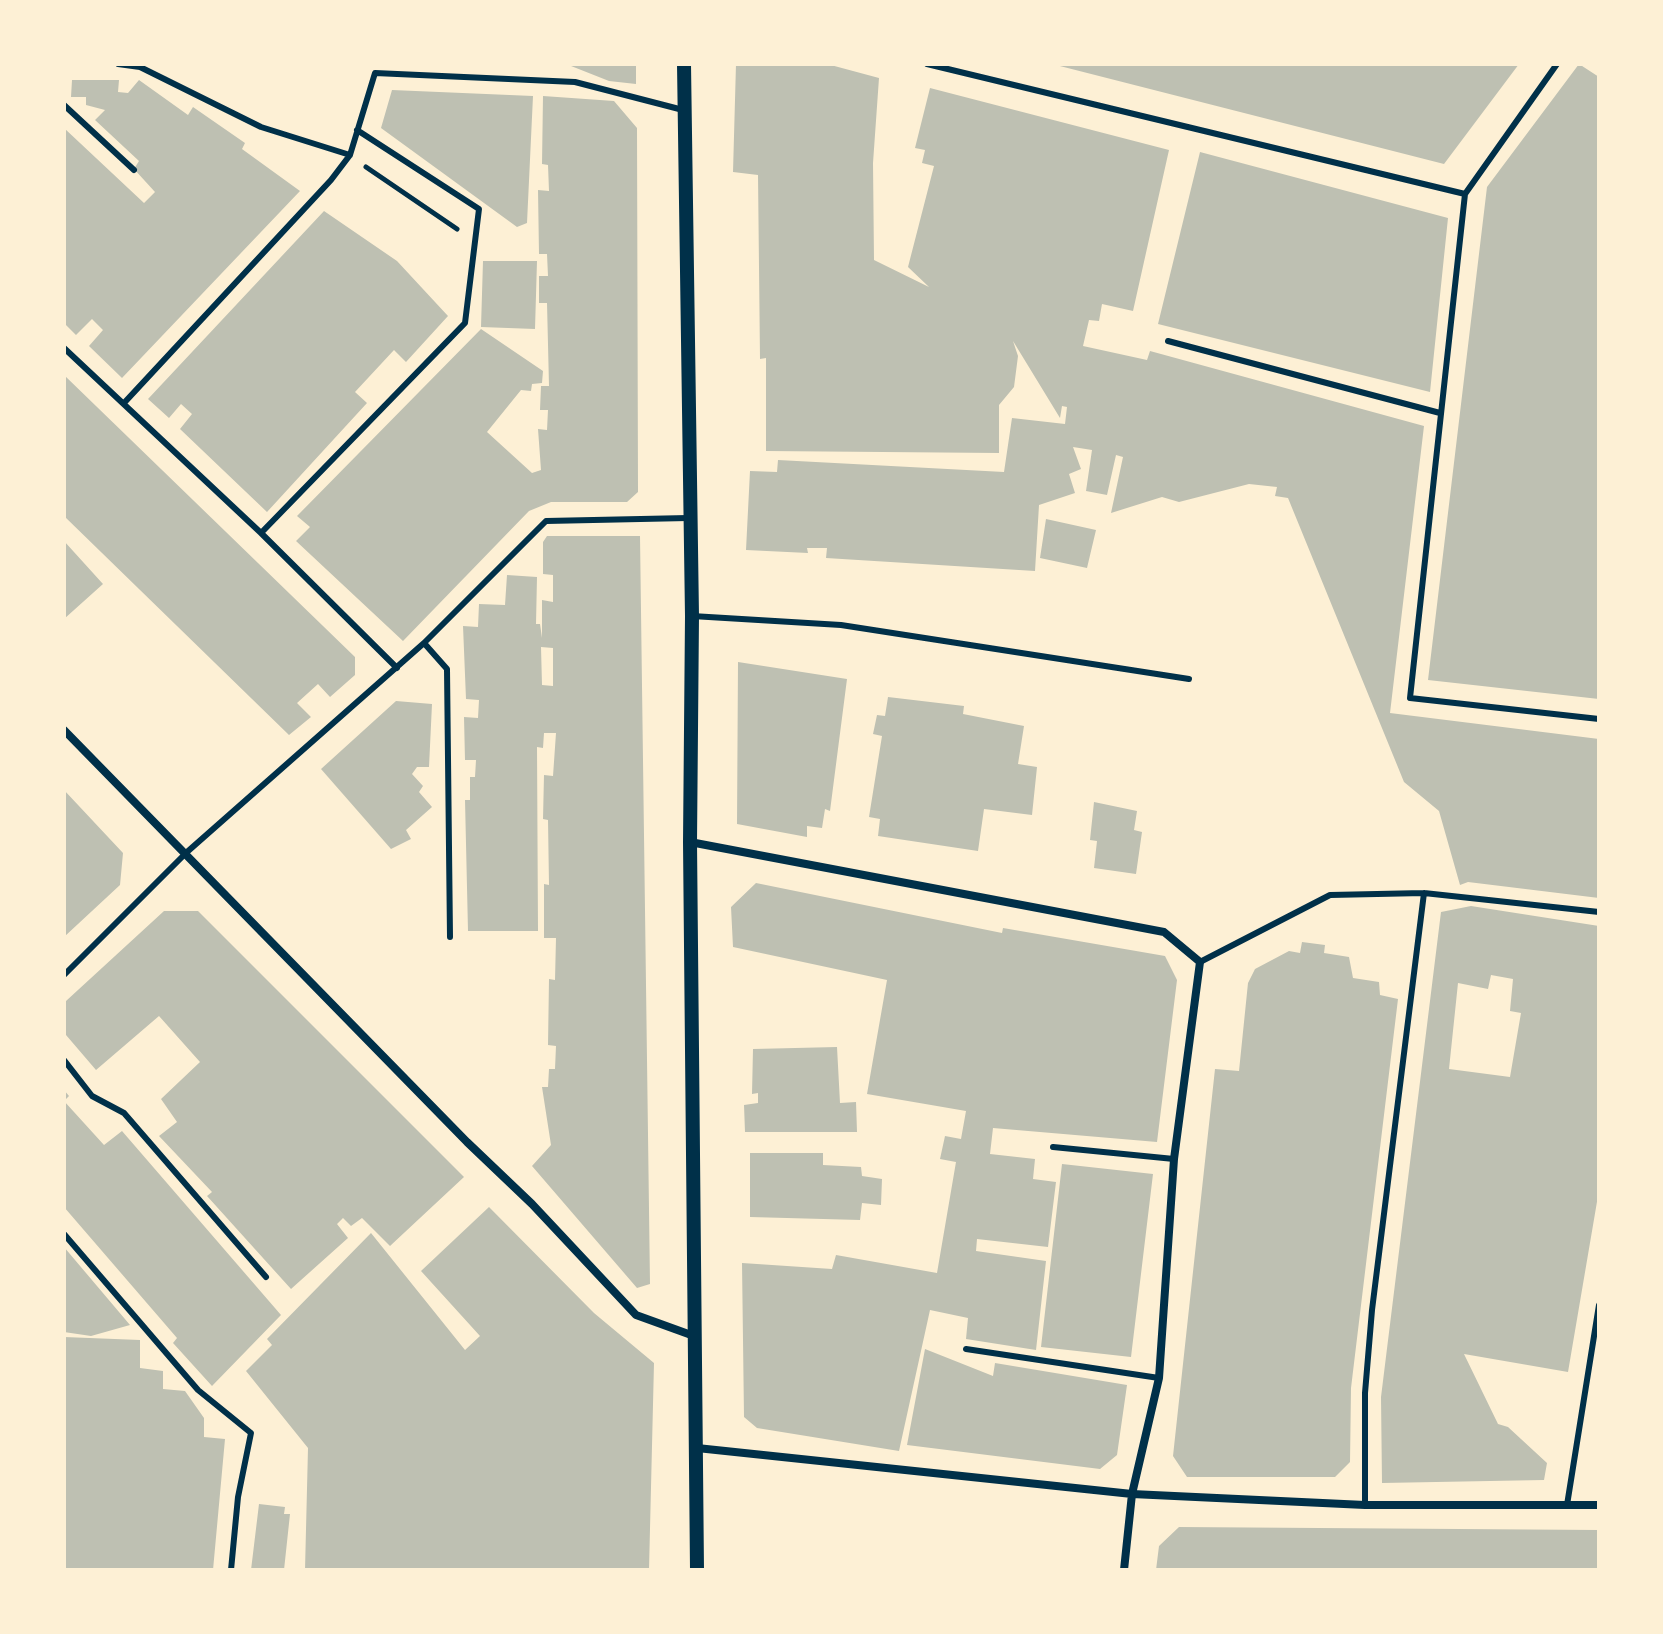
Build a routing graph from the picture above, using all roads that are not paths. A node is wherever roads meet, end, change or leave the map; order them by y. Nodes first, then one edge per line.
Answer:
1 (118, 64) edge
2 (684, 64) edge
3 (927, 64) edge
4 (1557, 64) edge
5 (64, 105) edge
6 (684, 111) junction
7 (357, 130) junction
8 (350, 155) junction
9 (134, 170) dead end
10 (1465, 194) junction
11 (1168, 341) dead end
12 (64, 348) edge
13 (124, 403) junction
14 (1440, 413) junction
15 (688, 518) junction
16 (261, 533) junction
17 (692, 616) junction
18 (424, 643) junction
19 (397, 668) junction
20 (1189, 679) dead end
21 (1599, 719) edge
22 (64, 730) edge
23 (690, 842) junction
24 (187, 852) junction
25 (1424, 893) junction
26 (1599, 912) edge
27 (450, 937) dead end
28 (1200, 962) junction
29 (64, 975) edge
30 (64, 1060) edge
31 (1053, 1147) dead end
32 (1174, 1159) junction
33 (64, 1234) edge
34 (266, 1277) dead end
35 (1599, 1305) edge
36 (694, 1336) junction
37 (966, 1349) dead end
38 (1159, 1378) junction
39 (697, 1448) junction
40 (1132, 1494) junction
41 (1365, 1505) junction
42 (1567, 1505) junction
43 (1599, 1505) edge
44 (231, 1570) edge
45 (697, 1570) edge
46 (1124, 1570) edge

1 - 8 lane
2 - 6 street
3 - 10 lane
4 - 10 lane
5 - 9 lane
6 - 7 lane
6 - 15 street
7 - 8 lane
7 - 16 lane
8 - 13 lane
10 - 14 lane
11 - 14 lane
12 - 13 lane
13 - 16 lane
14 - 21 lane
15 - 17 street
15 - 18 lane
16 - 19 lane
17 - 20 lane
17 - 23 street
18 - 19 lane
18 - 27 lane
19 - 24 lane
22 - 24 street
23 - 28 street
23 - 36 street
24 - 29 lane
24 - 36 street
25 - 26 lane
25 - 28 lane
25 - 41 lane
28 - 32 street
30 - 34 lane
31 - 32 lane
32 - 38 street
33 - 44 lane
35 - 42 lane
36 - 39 street
37 - 38 lane
38 - 40 street
39 - 40 street
39 - 45 street
40 - 41 street
40 - 46 street
41 - 42 street
42 - 43 street

